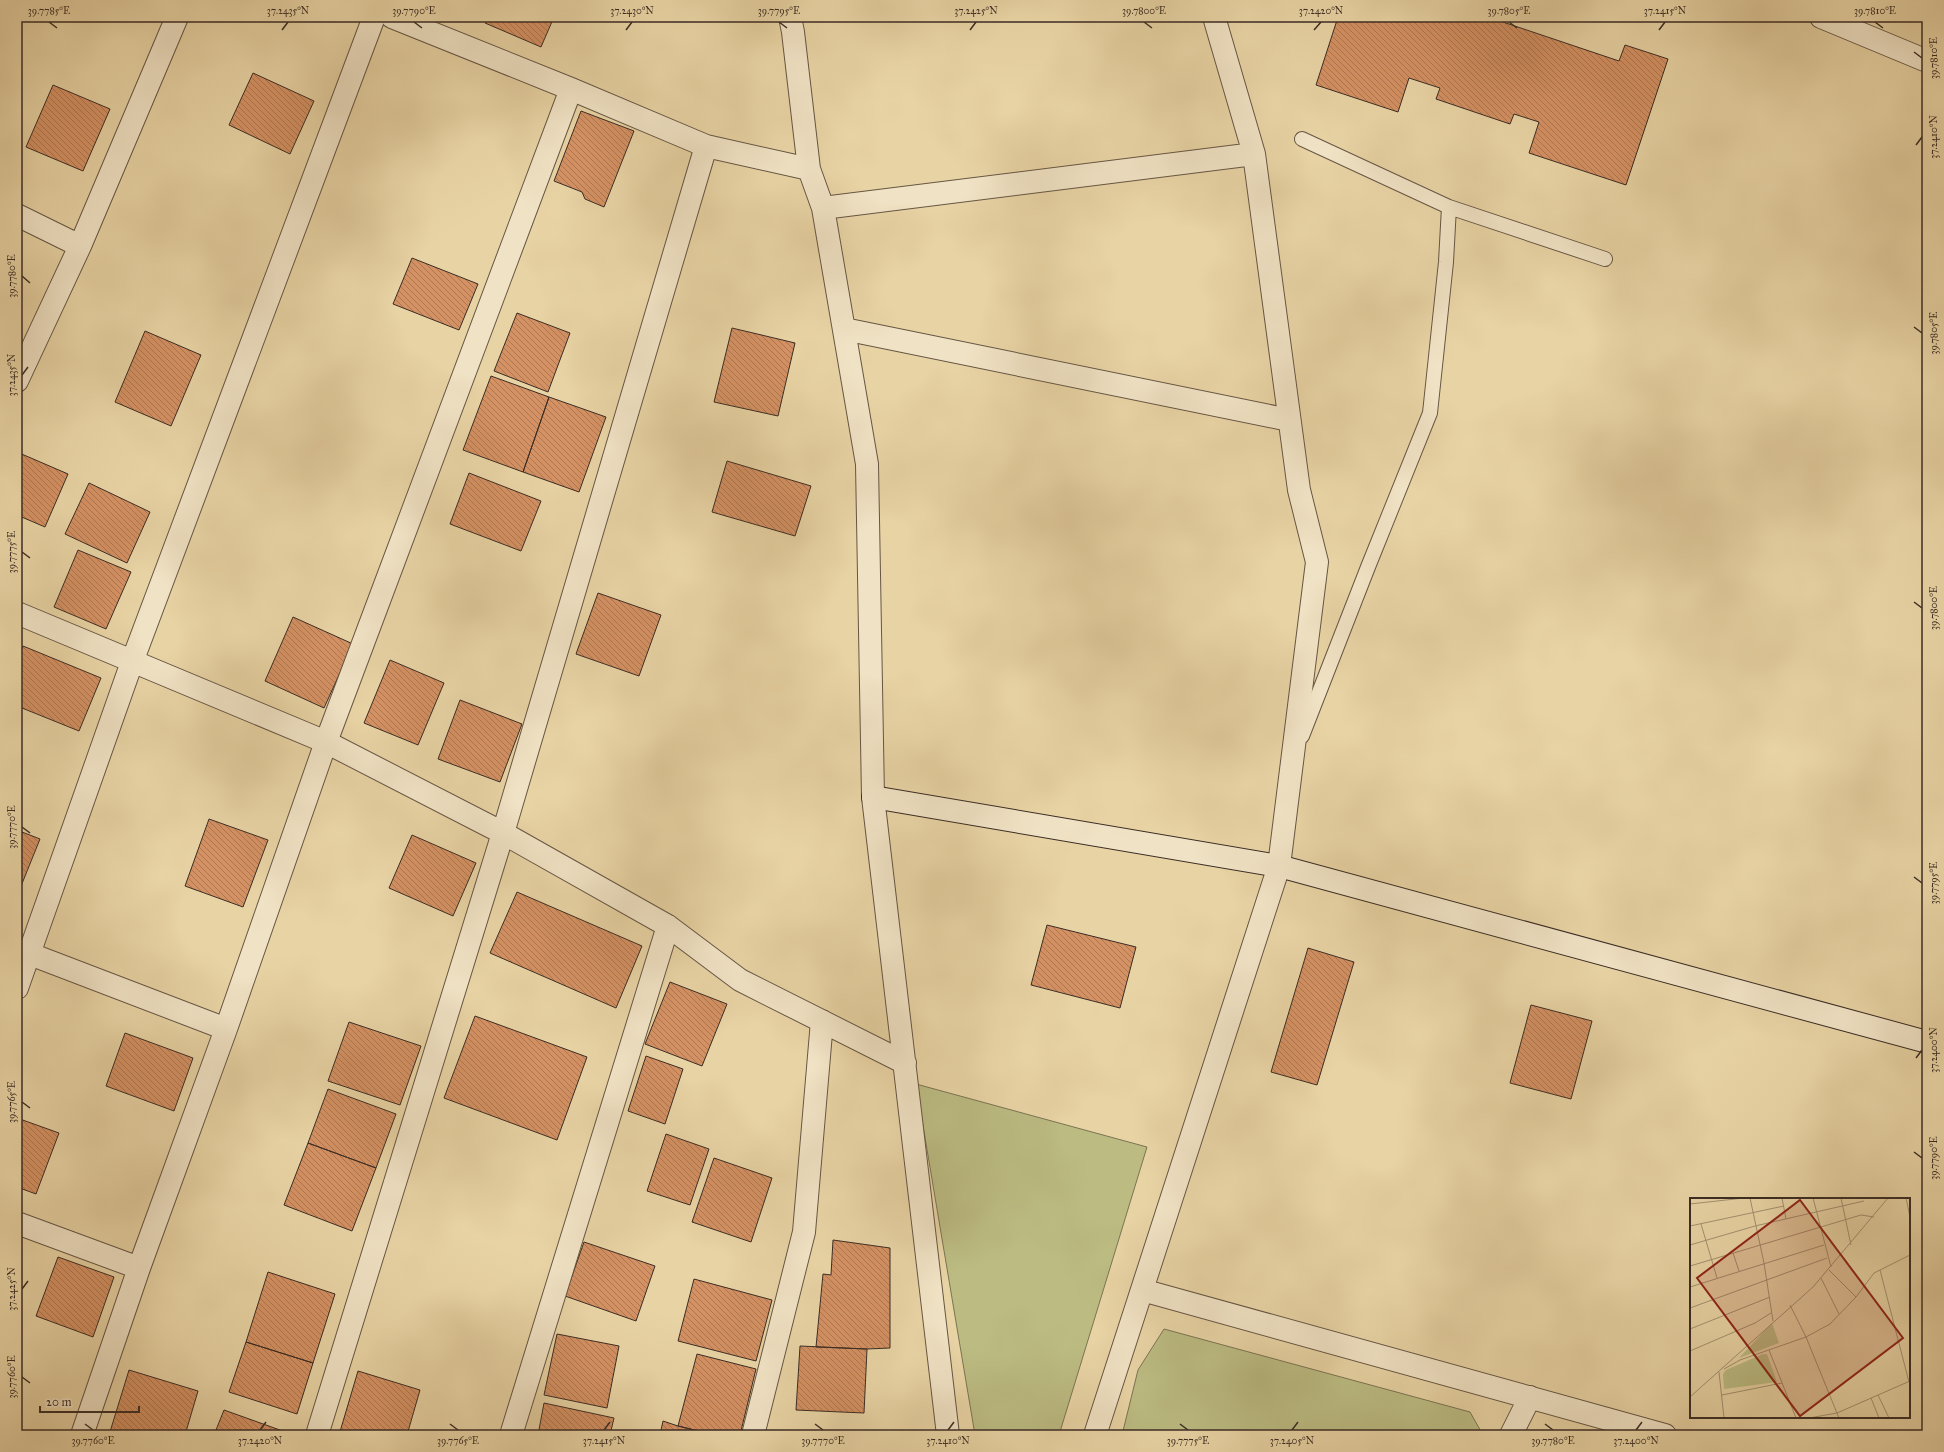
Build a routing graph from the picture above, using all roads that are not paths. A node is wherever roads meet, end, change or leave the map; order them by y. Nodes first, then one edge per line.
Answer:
1 (177, 17) edge
2 (374, 17) edge
3 (392, 17) edge
4 (790, 17) edge
5 (1214, 17) edge
6 (1821, 17) edge
7 (1927, 61) edge
8 (571, 89) junction
9 (1302, 139) dead end
10 (706, 146) junction
11 (1254, 154) junction
12 (809, 169) junction
13 (1449, 207) junction
14 (823, 208) junction
15 (17, 215) edge
16 (80, 246) junction
17 (1605, 259) dead end
18 (844, 329) junction
19 (17, 381) edge
20 (1289, 420) junction
21 (17, 613) edge
22 (132, 662) junction
23 (326, 742) junction
24 (1292, 763) junction
25 (873, 797) junction
26 (503, 833) junction
27 (1279, 866) junction
28 (668, 926) junction
29 (30, 954) junction
30 (17, 988) edge
31 (822, 1021) junction
32 (226, 1029) junction
33 (1927, 1042) edge
34 (904, 1063) junction
35 (17, 1223) edge
36 (139, 1268) junction
37 (1142, 1290) junction
38 (1530, 1397) junction
39 (82, 1435) edge
40 (317, 1435) edge
41 (511, 1435) edge
42 (753, 1435) edge
43 (948, 1435) edge
44 (1095, 1435) edge
45 (1511, 1435) edge
46 (1665, 1435) edge

1 - 16 street
2 - 22 street
3 - 8 street
4 - 12 street
5 - 11 street
6 - 7 street
8 - 10 street
8 - 23 street
9 - 13 lane
10 - 12 street
10 - 26 street
11 - 14 street
11 - 20 street
12 - 14 street
13 - 17 lane
13 - 24 lane
14 - 18 street
15 - 16 street
16 - 19 street
18 - 20 street
18 - 25 street
20 - 24 street
21 - 22 street
22 - 23 street
22 - 29 street
23 - 26 street
23 - 32 street
24 - 27 street
25 - 27 street
25 - 34 street
26 - 28 street
26 - 40 street
27 - 33 street
27 - 37 street
28 - 31 street
28 - 41 street
29 - 30 street
29 - 32 street
31 - 34 street
31 - 42 street
32 - 36 street
34 - 43 street
35 - 36 street
36 - 39 street
37 - 38 street
37 - 44 street
38 - 45 street
38 - 46 street

